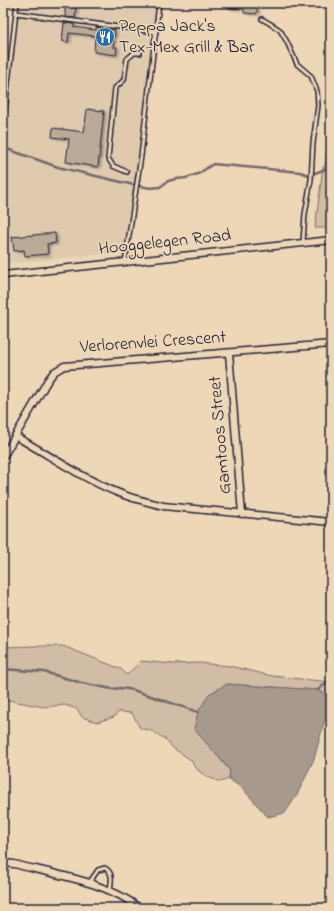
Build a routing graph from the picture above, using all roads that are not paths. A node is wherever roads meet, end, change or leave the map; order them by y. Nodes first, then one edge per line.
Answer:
1 (17, 3) edge
2 (159, 3) edge
3 (16, 13) junction
4 (262, 19) dead end
5 (156, 32) junction
6 (140, 53) dead end
7 (3, 128) edge
8 (127, 172) dead end
9 (331, 240) edge
10 (303, 243) junction
11 (125, 262) junction
12 (3, 275) edge
13 (331, 344) edge
14 (229, 353) junction
15 (15, 436) junction
16 (3, 457) edge
17 (242, 514) junction
18 (331, 522) edge
19 (3, 863) edge
20 (89, 883) junction
21 (110, 890) junction
22 (139, 908) edge

1 - 3 lane
2 - 5 lane
3 - 5 lane
3 - 7 lane
4 - 10 lane
5 - 11 lane
6 - 8 lane
9 - 10 street, Hooggelegen Road
10 - 11 street, Hooggelegen Road
11 - 12 street, Hooggelegen Road
13 - 14 street, Verlorenvlei Crescent
14 - 15 street, Verlorenvlei Crescent
14 - 17 street, Gamtoos Street
15 - 16 street, Verlorenvlei Crescent
15 - 17 street
17 - 18 street
19 - 20 street
20 - 21 street
20 - 21 lane
21 - 22 street

